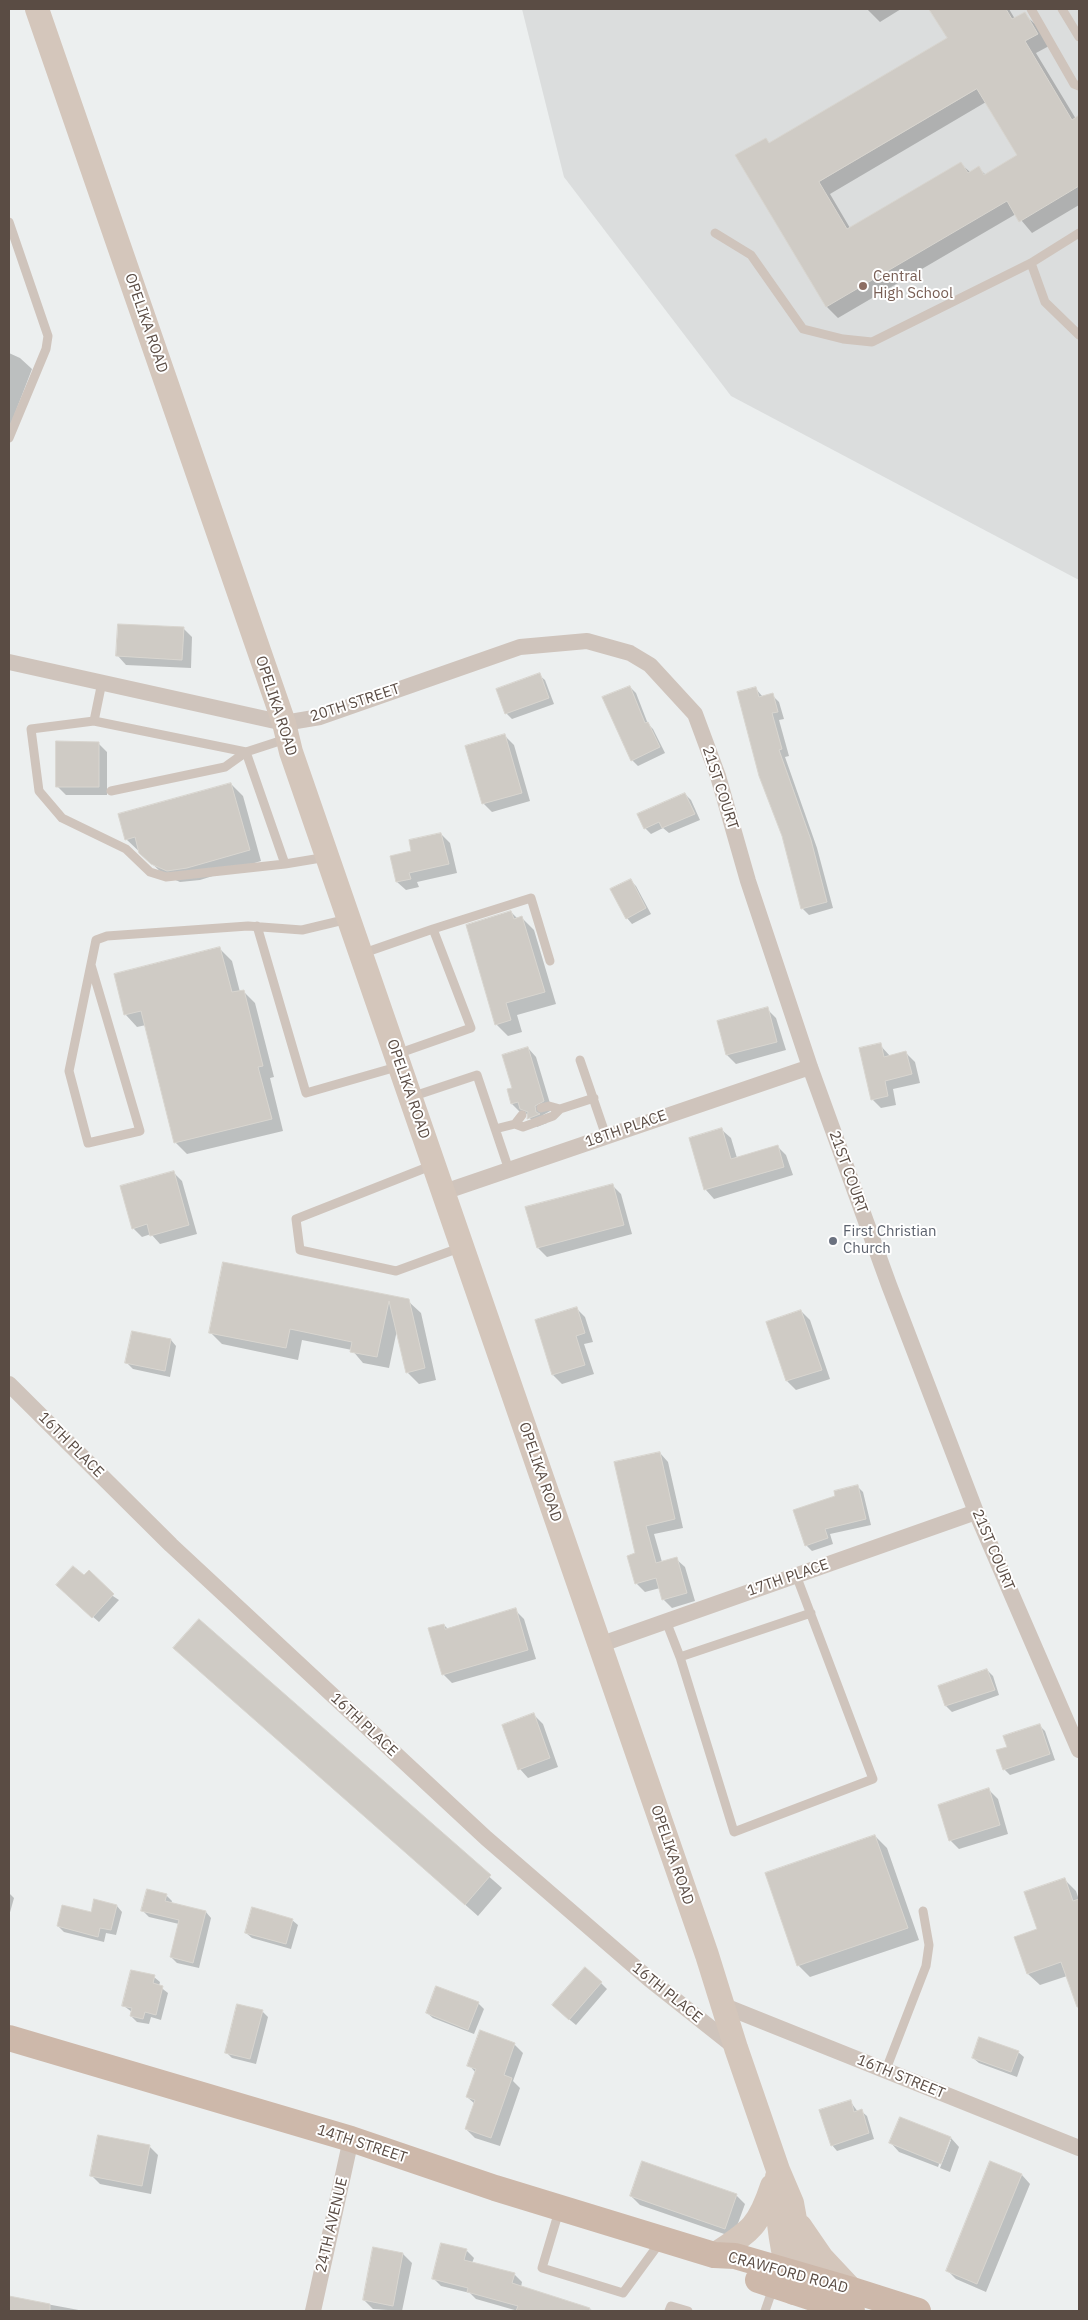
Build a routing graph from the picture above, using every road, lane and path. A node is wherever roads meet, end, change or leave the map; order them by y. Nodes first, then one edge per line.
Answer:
1 (37, 9) edge
2 (1031, 9) edge
3 (1062, 9) edge
4 (1079, 37) edge
5 (1079, 86) edge
6 (9, 222) edge
7 (715, 233) dead end
8 (1079, 233) edge
9 (1031, 263) junction
10 (1079, 335) edge
11 (9, 438) edge
12 (610, 646) joint
13 (9, 662) edge
14 (102, 682) junction
15 (94, 721) junction
16 (285, 731) junction
17 (246, 752) junction
18 (111, 791) dead end
19 (327, 857) junction
20 (285, 864) junction
21 (349, 919) junction
22 (257, 926) junction
23 (432, 930) junction
24 (361, 954) junction
25 (550, 961) dead end
26 (91, 965) junction
27 (398, 1060) junction
28 (580, 1060) dead end
29 (810, 1067) junction
30 (411, 1097) junction
31 (594, 1098) junction
32 (541, 1108) dead end
33 (560, 1109) junction
34 (522, 1115) dead end
35 (515, 1124) junction
36 (495, 1129) junction
37 (606, 1136) junction
38 (434, 1165) junction
39 (509, 1170) junction
40 (444, 1192) junction
41 (462, 1247) junction
42 (9, 1384) edge
43 (976, 1512) junction
44 (796, 1575) junction
45 (811, 1613) junction
46 (666, 1621) junction
47 (599, 1645) junction
48 (680, 1657) junction
49 (1079, 1750) edge
50 (923, 1911) dead end
51 (722, 2005) junction
52 (9, 2038) edge
53 (736, 2048) junction
54 (885, 2072) junction
55 (351, 2139) junction
56 (1079, 2148) edge
57 (778, 2170) junction
58 (559, 2208) junction
59 (796, 2220) junction
60 (662, 2240) junction
61 (714, 2255) junction
62 (789, 2281) junction
63 (851, 2306) edge
64 (313, 2311) edge
65 (669, 2311) edge
66 (688, 2311) edge
67 (765, 2311) edge
68 (918, 2311) edge

1 - 16 main road, OPELIKA ROAD
2 - 5 lane
3 - 4 lane
6 - 11 lane
7 - 9 lane
8 - 9 lane
9 - 10 lane
12 - 16 street, 20TH STREET
12 - 29 street, 21ST COURT
13 - 14 street, 20TH STREET
14 - 15 lane
14 - 16 street, 20TH STREET
15 - 17 lane
15 - 20 lane
16 - 17 lane
16 - 19 main road, OPELIKA ROAD
17 - 18 lane
17 - 20 lane
19 - 20 lane
19 - 21 main road, OPELIKA ROAD
21 - 22 lane
21 - 24 main road, OPELIKA ROAD
22 - 26 lane
22 - 27 lane
23 - 24 lane
23 - 25 lane
23 - 27 lane
24 - 27 main road, OPELIKA ROAD
26 - 26 lane
27 - 30 main road, OPELIKA ROAD
28 - 31 lane
29 - 37 street, 18TH PLACE
29 - 43 street, 21ST COURT
30 - 36 lane
30 - 38 main road, OPELIKA ROAD
31 - 33 lane
31 - 37 lane
32 - 33 lane
33 - 35 lane
34 - 35 lane
35 - 36 lane
36 - 39 lane
37 - 39 street, 18TH PLACE
38 - 40 main road, OPELIKA ROAD
38 - 41 lane
39 - 40 street, 18TH PLACE
40 - 41 main road, OPELIKA ROAD
41 - 47 main road, OPELIKA ROAD
42 - 53 street, 16TH PLACE
43 - 44 street, 17TH PLACE
43 - 49 street, 21ST COURT
44 - 45 lane
44 - 46 street, 17TH PLACE
45 - 48 lane
45 - 48 lane
46 - 47 street, 17TH PLACE
46 - 48 lane
47 - 51 main road, OPELIKA ROAD
50 - 54 lane
51 - 53 main road, OPELIKA ROAD
51 - 54 street, 16TH STREET
52 - 55 main road, 14TH STREET
53 - 57 main road, OPELIKA ROAD
54 - 56 street, 16TH STREET
55 - 58 main road, 14TH STREET
55 - 64 street, 24TH AVENUE
57 - 59 main road, OPELIKA ROAD
57 - 61 main road
57 - 62 main road, OPELIKA ROAD
58 - 60 main road, 14TH STREET
58 - 60 lane
59 - 62 main road, OPELIKA ROAD
59 - 63 main road
60 - 61 main road, 14TH STREET
61 - 62 main road, CRAWFORD ROAD
62 - 63 main road, CRAWFORD ROAD
62 - 67 lane
63 - 68 main road, CRAWFORD ROAD
65 - 66 lane

